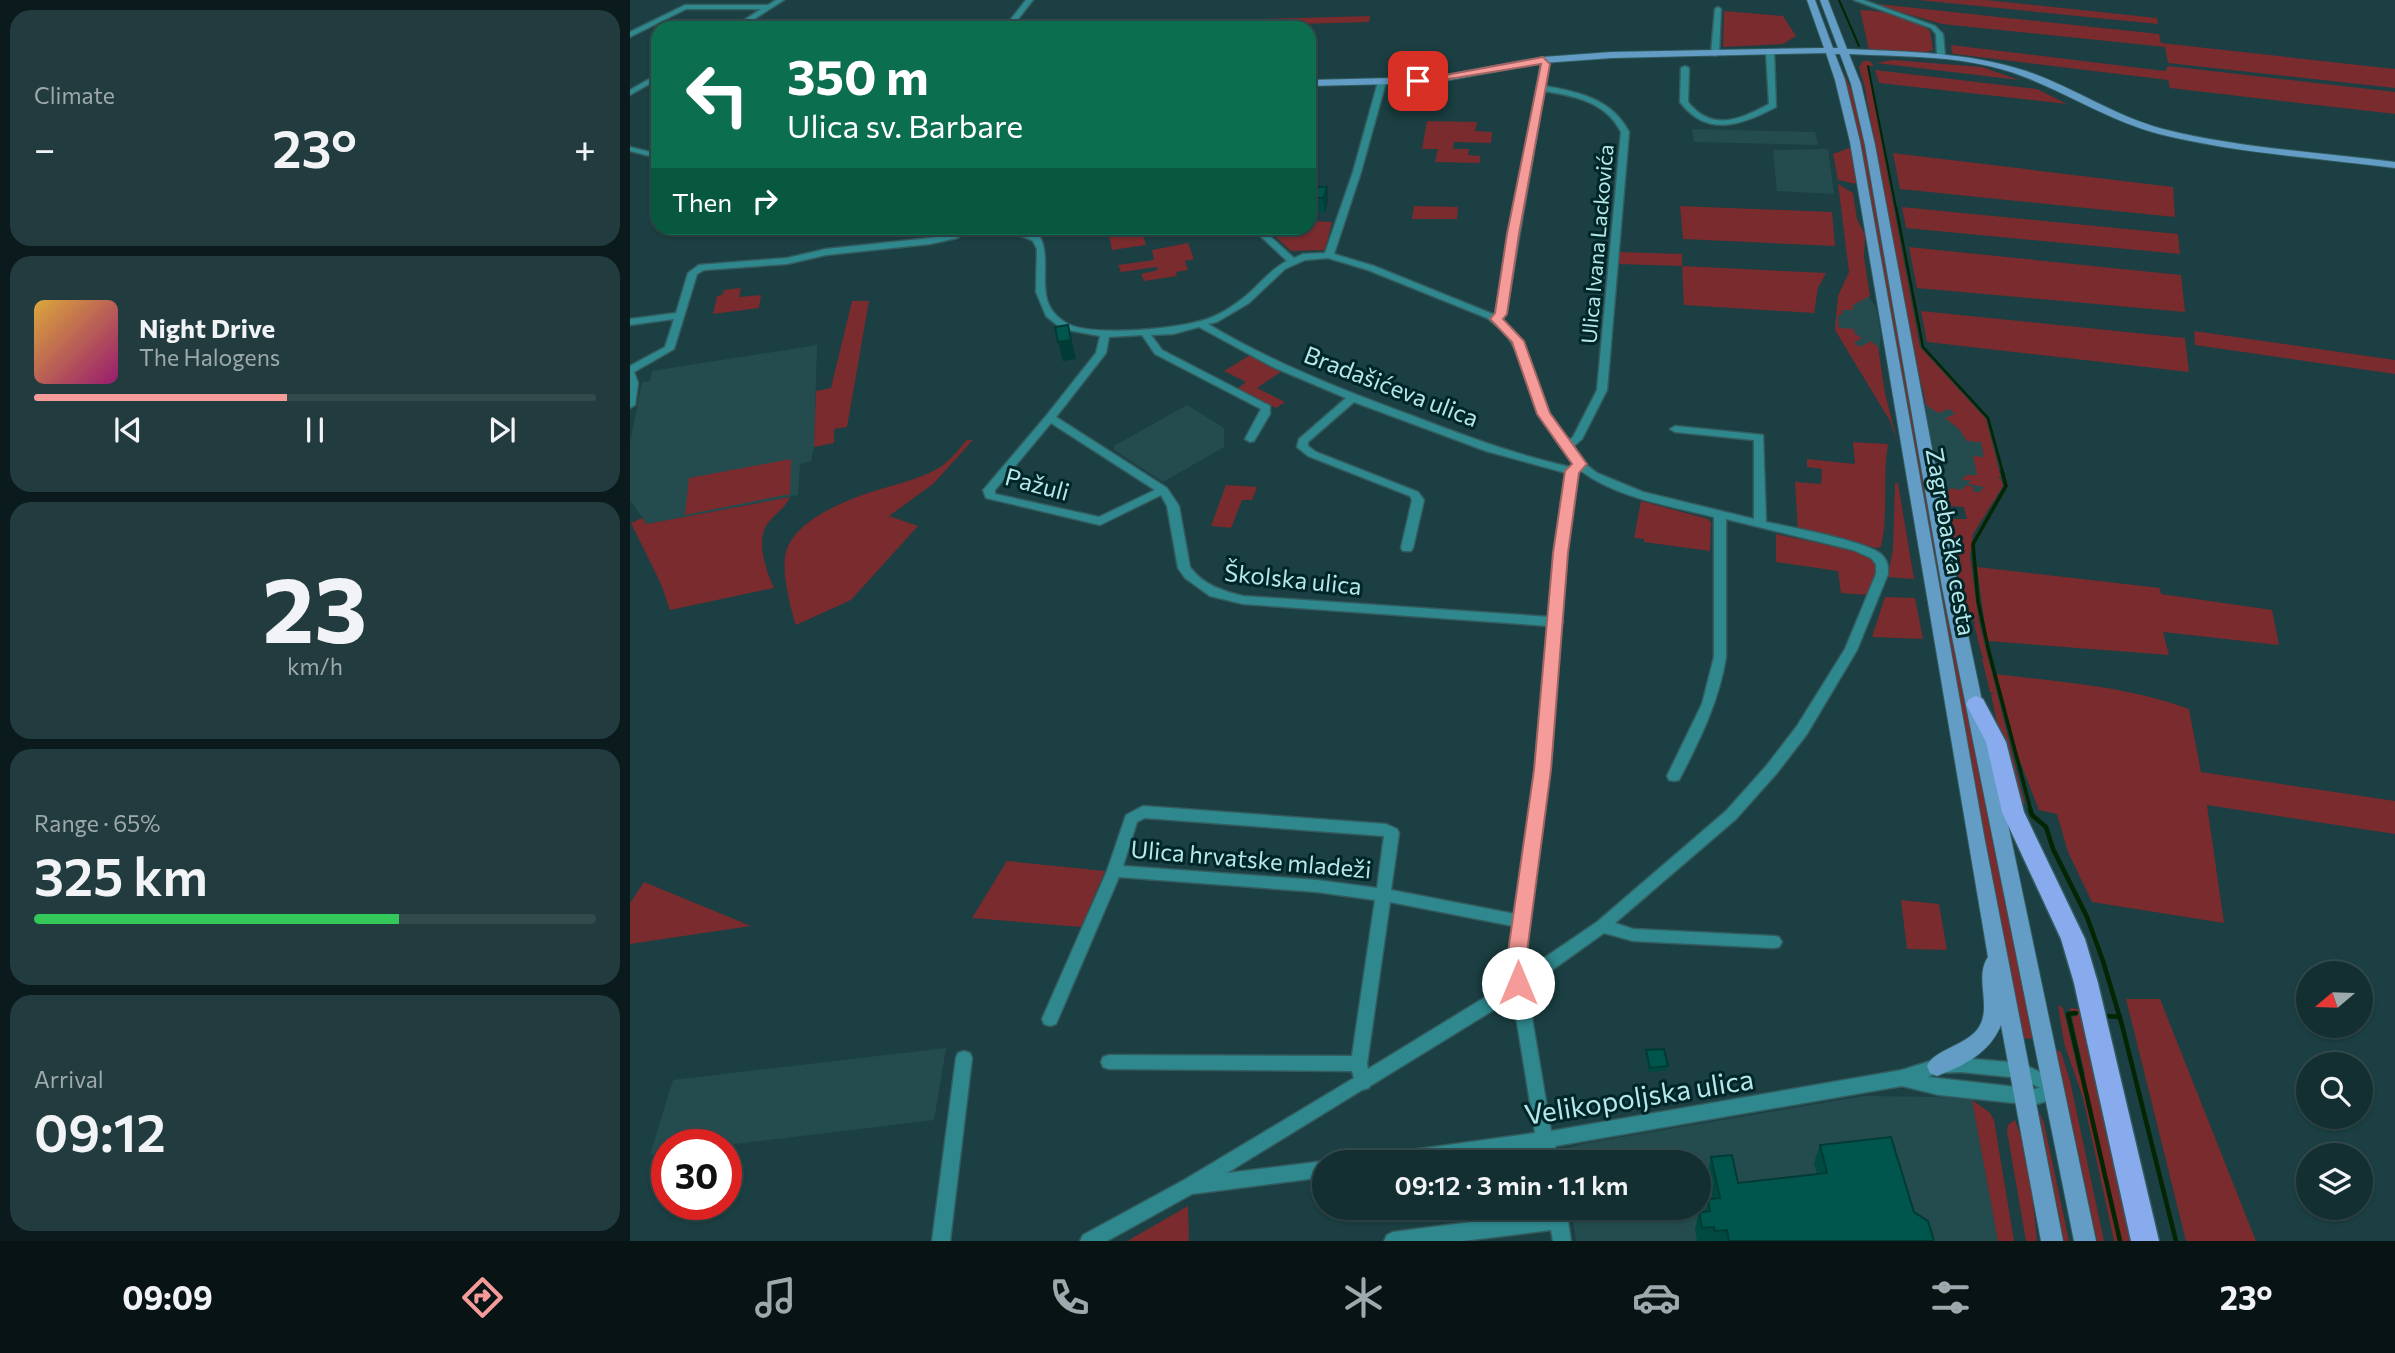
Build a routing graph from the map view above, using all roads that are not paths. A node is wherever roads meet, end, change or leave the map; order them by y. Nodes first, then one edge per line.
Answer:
1 (781, 0) edge
2 (1030, 0) edge
3 (1811, 0) edge
4 (1824, 0) edge
5 (1857, 0) edge
6 (770, 7) junction
7 (1718, 9) dead end
8 (658, 21) edge
9 (747, 21) edge
10 (1013, 21) edge
11 (651, 24) edge
12 (630, 35) edge
13 (1835, 49) junction
14 (1770, 52) junction
15 (1715, 54) junction
16 (1894, 54) junction
17 (1876, 55) junction
18 (1941, 56) junction
19 (1543, 60) junction
20 (1685, 68) dead end
21 (1851, 72) junction
22 (651, 80) edge
23 (1382, 82) junction
24 (1316, 83) edge
25 (1541, 88) junction
26 (630, 93) edge
27 (630, 149) edge
28 (651, 154) edge
29 (2395, 166) edge
30 (956, 235) edge
31 (1029, 235) edge
32 (1264, 235) edge
33 (1329, 255) junction
34 (1291, 260) junction
35 (679, 315) junction
36 (1496, 319) junction
37 (630, 322) edge
38 (1201, 324) junction
39 (1105, 334) junction
40 (1146, 334) junction
41 (630, 372) edge
42 (1352, 398) junction
43 (630, 405) edge
44 (1050, 418) junction
45 (1675, 429) dead end
46 (1250, 439) dead end
47 (1567, 447) junction
48 (1576, 468) junction
49 (1163, 490) junction
50 (1720, 515) junction
51 (1760, 525) junction
52 (1407, 548) dead end
53 (1557, 622) junction
54 (1976, 705) junction
55 (1674, 776) dead end
56 (1114, 871) junction
57 (1385, 895) junction
58 (1521, 921) junction
59 (1602, 926) junction
60 (1774, 942) dead end
61 (1997, 951) junction
62 (1518, 983) junction
63 (1050, 1019) dead end
64 (964, 1058) dead end
65 (1109, 1062) dead end
66 (1359, 1064) junction
67 (1937, 1066) junction
68 (2021, 1071) junction
69 (1902, 1078) junction
70 (1363, 1083) junction
71 (2055, 1087) junction
72 (2025, 1097) junction
73 (1545, 1140) junction
74 (1471, 1150) edge
75 (1547, 1150) edge
76 (1312, 1171) edge
77 (1190, 1186) junction
78 (1522, 1220) edge
79 (1559, 1220) edge
80 (941, 1241) edge
81 (1089, 1241) edge
82 (1394, 1241) edge
83 (1562, 1241) edge
84 (2052, 1241) edge
85 (2085, 1241) edge
86 (2145, 1241) edge

1 - 6 street
2 - 10 street
3 - 13 main road, Zagrebačka cesta
4 - 13 main road, Zagrebačka cesta
5 - 18 street
6 - 8 street
6 - 9 street
7 - 15 street
11 - 12 street
13 - 14 main road
13 - 14 main road
13 - 16 main road
13 - 17 main road
13 - 21 main road, Zagrebačka cesta
13 - 61 main road, Zagrebačka cesta
14 - 15 main road
14 - 20 street
15 - 19 main road
16 - 17 main road
16 - 18 main road
17 - 21 main road
18 - 29 main road
19 - 23 main road
19 - 25 street
21 - 54 main road, Zagrebačka cesta
22 - 26 street
23 - 24 main road
23 - 33 street
25 - 36 street
25 - 47 street, Ulica Ivana Lackovića
27 - 28 street
30 - 35 street
31 - 39 street
32 - 34 street
33 - 34 street
33 - 36 street
34 - 38 street
35 - 37 street
35 - 41 street
36 - 47 street
38 - 40 street
38 - 42 street, Bradašićeva ulica
39 - 40 street
39 - 44 street
40 - 46 street
41 - 43 street
42 - 48 street, Bradašićeva ulica
42 - 52 street
44 - 49 street
44 - 49 street, Pažuli
45 - 51 street
47 - 48 street
48 - 50 street
48 - 53 street
49 - 53 street, Školska ulica
50 - 51 street
50 - 55 street
51 - 59 street
53 - 58 street
54 - 71 main road, Zagrebačka cesta
54 - 86 highway
56 - 57 street, Ulica hrvatske mladeži
56 - 57 street, Ulica hrvatske mladeži
56 - 63 street, Ulica hrvatske mladeži
57 - 58 street, Ulica hrvatske mladeži
57 - 66 street, Ulica hrvatske mladeži
58 - 62 street
59 - 60 street
59 - 62 street
61 - 67 main road
61 - 68 main road, Zagrebačka cesta
62 - 70 street
62 - 73 street
64 - 80 street
65 - 66 street
66 - 70 street, Ulica hrvatske mladeži
67 - 68 street, Velikopoljska ulica
67 - 69 street, Velikopoljska ulica
68 - 71 street, Velikopoljska ulica
68 - 72 main road, Zagrebačka cesta
69 - 72 street, Velikopoljska ulica
69 - 73 street, Velikopoljska ulica
70 - 77 street
71 - 72 street, Velikopoljska ulica
71 - 85 main road, Zagrebačka cesta
72 - 84 main road, Zagrebačka cesta
73 - 74 street, Velikopoljska ulica
73 - 75 street
76 - 77 street
77 - 81 street
78 - 82 street
79 - 83 street

